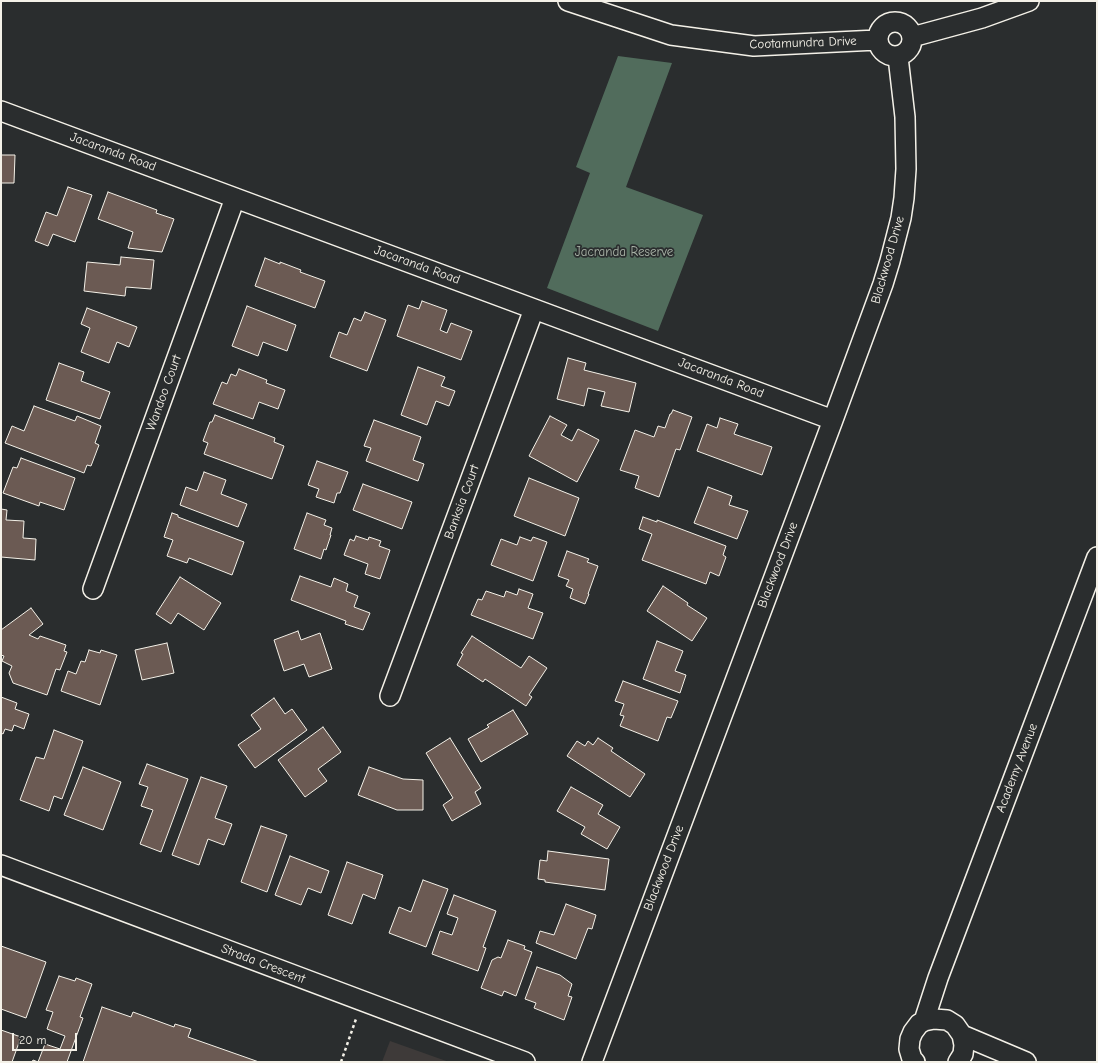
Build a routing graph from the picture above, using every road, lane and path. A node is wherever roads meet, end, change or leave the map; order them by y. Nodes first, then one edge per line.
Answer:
1 (568, 1) edge
2 (1029, 1) edge
3 (601, 7) edge
4 (912, 38) junction
5 (877, 40) junction
6 (898, 57) junction
7 (1, 111) edge
8 (236, 198) junction
9 (534, 308) junction
10 (833, 420) junction
11 (1097, 557) edge
12 (93, 589) dead end
13 (390, 696) dead end
14 (1, 865) edge
15 (938, 978) junction
16 (357, 1016) dead end
17 (947, 1020) junction
18 (924, 1021) junction
19 (962, 1036) junction
20 (908, 1058) edge
21 (1024, 1061) edge
22 (341, 1062) edge
23 (525, 1062) edge
24 (592, 1062) edge
25 (958, 1062) edge
26 (996, 1062) edge

1 - 3 street, Cootamundra Drive
2 - 4 street
3 - 5 street, Cootamundra Drive
4 - 5 street
4 - 6 street
5 - 6 street
6 - 10 street, Blackwood Drive
7 - 8 street, Jacaranda Road
8 - 9 street, Jacaranda Road
8 - 12 street, Wandoo Court
9 - 10 street, Jacaranda Road
9 - 13 street, Banksia Court
10 - 24 street, Blackwood Drive
11 - 15 street, Academy Avenue
14 - 23 street, Strada Crescent
15 - 17 street
15 - 18 street, Academy Avenue
16 - 22 path
17 - 18 street
17 - 19 street
18 - 20 street
19 - 21 street
19 - 25 street
21 - 26 street

